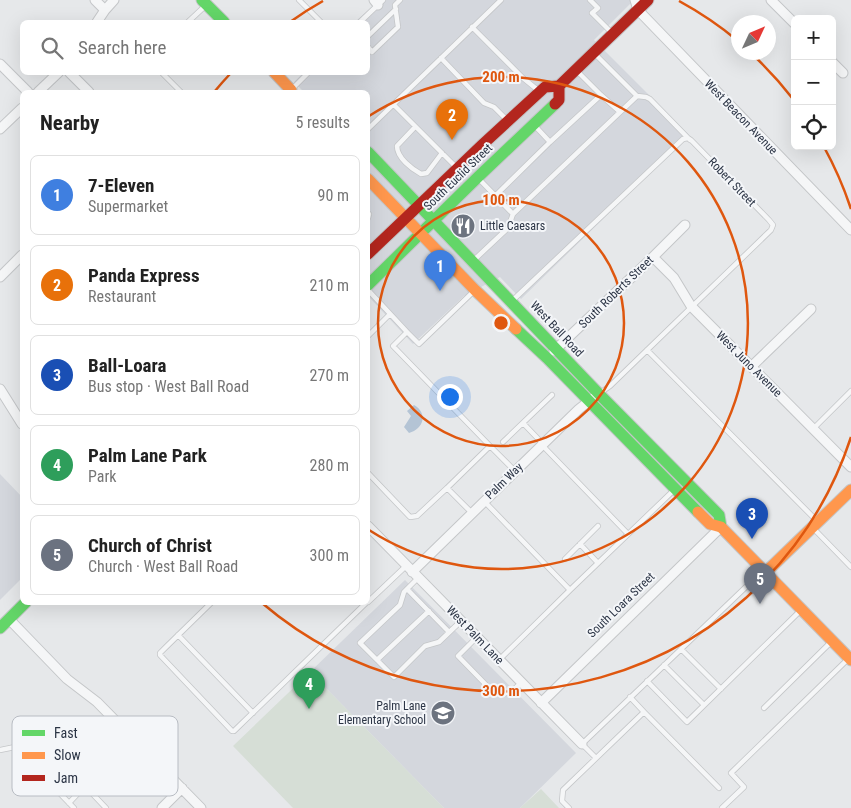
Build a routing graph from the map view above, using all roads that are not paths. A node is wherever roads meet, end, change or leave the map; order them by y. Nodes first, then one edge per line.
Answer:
1 (95, 0) edge
2 (114, 0) edge
3 (299, 0) edge
4 (400, 0) edge
5 (500, 0) edge
6 (590, 0) edge
7 (648, 0) edge
8 (771, 0) edge
9 (204, 2) edge
10 (378, 2) edge
11 (636, 5) edge
12 (396, 9) junction
13 (105, 10) junction
14 (98, 20) edge
15 (190, 20) edge
16 (222, 20) edge
17 (319, 20) edge
18 (362, 20) edge
19 (791, 20) edge
20 (472, 27) junction
21 (370, 34) edge
22 (613, 34) junction
23 (370, 50) edge
24 (594, 53) junction
25 (441, 58) junction
26 (0, 64) edge
27 (836, 66) edge
28 (576, 70) junction
29 (843, 73) dead end
30 (56, 75) edge
31 (73, 75) edge
32 (164, 75) edge
33 (277, 75) edge
34 (307, 75) edge
35 (559, 86) junction
36 (26, 90) edge
37 (40, 90) edge
38 (87, 90) edge
39 (178, 90) edge
40 (293, 90) edge
41 (296, 90) edge
42 (540, 92) junction
43 (601, 95) junction
44 (637, 96) junction
45 (393, 104) junction
46 (20, 110) edge
47 (620, 112) junction
48 (508, 121) junction
49 (533, 124) junction
50 (370, 127) edge
51 (415, 127) junction
52 (0, 129) edge
53 (691, 140) junction
54 (550, 142) junction
55 (442, 153) junction
56 (370, 154) edge
57 (457, 169) junction
58 (478, 177) junction
59 (370, 181) edge
60 (495, 196) junction
61 (419, 205) junction
62 (513, 214) junction
63 (851, 216) edge
64 (405, 218) junction
65 (434, 220) junction
66 (844, 223) junction
67 (685, 225) dead end
68 (851, 230) edge
69 (420, 234) junction
70 (370, 252) edge
71 (20, 257) edge
72 (653, 257) junction
73 (473, 262) junction
74 (0, 277) edge
75 (370, 283) edge
76 (475, 290) junction
77 (370, 292) edge
78 (512, 301) junction
79 (691, 306) junction
80 (811, 309) dead end
81 (390, 314) junction
82 (408, 332) junction
83 (370, 334) edge
84 (556, 349) junction
85 (647, 350) junction
86 (546, 358) junction
87 (752, 366) junction
88 (0, 389) edge
89 (851, 391) edge
90 (599, 394) junction
91 (552, 395) dead end
92 (589, 401) junction
93 (20, 419) edge
94 (523, 423) junction
95 (813, 429) junction
96 (504, 442) dead end
97 (542, 445) junction
98 (490, 446) junction
99 (851, 467) edge
100 (515, 472) junction
101 (370, 477) edge
102 (684, 480) junction
103 (447, 488) junction
104 (675, 488) junction
105 (851, 490) edge
106 (484, 501) junction
107 (472, 513) junction
108 (815, 525) junction
109 (598, 526) dead end
110 (721, 527) junction
111 (370, 528) edge
112 (628, 534) junction
113 (580, 544) junction
114 (565, 559) dead end
115 (598, 563) junction
116 (851, 567) edge
117 (412, 572) junction
118 (766, 572) junction
119 (407, 589) junction
120 (570, 590) junction
121 (370, 600) edge
122 (23, 605) edge
123 (209, 605) edge
124 (364, 605) edge
125 (802, 610) junction
126 (429, 611) junction
127 (9, 619) junction
128 (461, 621) junction
129 (0, 628) edge
130 (449, 632) junction
131 (178, 635) junction
132 (477, 637) junction
133 (832, 640) junction
134 (681, 649) junction
135 (850, 659) edge
136 (377, 660) junction
137 (499, 660) junction
138 (664, 665) junction
139 (647, 681) junction
140 (521, 683) junction
141 (721, 689) junction
142 (630, 697) junction
143 (541, 703) junction
144 (704, 705) junction
145 (764, 708) dead end
146 (644, 712) junction
147 (253, 713) junction
148 (112, 716) edge
149 (582, 744) junction
150 (596, 758) junction
151 (178, 784) edge
152 (182, 788) junction
153 (719, 788) dead end
154 (178, 792) edge
155 (61, 796) edge
156 (75, 796) edge
157 (95, 796) edge
158 (174, 796) edge
159 (68, 803) junction
160 (74, 808) edge
161 (106, 808) edge
162 (162, 808) edge
163 (201, 808) edge
164 (569, 808) edge
165 (722, 808) edge

1 - 13 street
2 - 13 street
3 - 17 lane
4 - 12 lane
5 - 20 lane
6 - 22 lane
7 - 11 main road, South Euclid Street
8 - 19 street
9 - 15 lane
9 - 16 main road
10 - 18 lane
11 - 22 main road, South Euclid Street
11 - 66 street, West Beacon Avenue
12 - 21 lane
12 - 23 lane
13 - 14 street
20 - 25 lane
20 - 42 lane
22 - 24 main road, South Euclid Street
24 - 28 main road, South Euclid Street
24 - 44 lane
25 - 45 lane
25 - 48 lane
26 - 36 street
27 - 29 street
28 - 35 main road, South Euclid Street
28 - 43 lane
30 - 37 street
31 - 38 street
32 - 39 lane
33 - 40 main road
34 - 41 lane
35 - 42 main road, South Euclid Street
35 - 49 main road, South Euclid Street
42 - 48 main road, South Euclid Street
43 - 47 lane
43 - 54 lane
44 - 47 lane
44 - 53 lane
45 - 50 lane
45 - 51 lane
46 - 52 street
47 - 62 lane
48 - 57 main road, South Euclid Street
49 - 54 lane
49 - 58 main road, South Euclid Street
51 - 55 lane
51 - 55 lane
53 - 78 lane
53 - 79 lane, Robert Street
54 - 60 lane
55 - 57 lane
56 - 61 main road, West Ball Road
57 - 61 main road, South Euclid Street
58 - 60 lane
58 - 65 main road, South Euclid Street
59 - 64 main road, West Ball Road
60 - 62 lane
61 - 64 main road, South Euclid Street
61 - 65 main road, West Ball Road
62 - 73 lane
63 - 66 street
64 - 69 main road, West Ball Road
64 - 70 main road, South Euclid Street
65 - 69 main road, South Euclid Street
65 - 73 main road, West Ball Road
66 - 68 street, West Beacon Avenue
67 - 72 street, South Roberts Street
69 - 75 main road, South Euclid Street
69 - 76 main road, West Ball Road
71 - 74 street
72 - 79 street, West Juno Avenue
72 - 84 street, South Roberts Street
73 - 78 main road, West Ball Road
76 - 82 lane
76 - 86 main road, West Ball Road
77 - 81 lane
78 - 84 main road, West Ball Road
79 - 85 lane, Robert Street
79 - 87 street, West Juno Avenue
80 - 87 street
81 - 82 lane
81 - 83 lane
82 - 98 lane
84 - 86 street, South Roberts Street
84 - 90 main road, West Ball Road
85 - 90 lane, Robert Street
85 - 108 lane
86 - 92 main road, West Ball Road
87 - 95 street, West Juno Avenue
88 - 93 street
89 - 95 lane
90 - 92 street, Palm Way
90 - 102 main road, West Ball Road
91 - 94 lane
92 - 97 street, Palm Way
92 - 104 main road, West Ball Road
94 - 96 lane
94 - 97 lane
95 - 99 street, West Juno Avenue
97 - 100 street, Palm Way
97 - 112 lane
98 - 100 lane
98 - 103 lane
100 - 106 street, Palm Way
101 - 103 lane
102 - 104 lane
102 - 110 main road, West Ball Road
103 - 107 lane
104 - 110 main road, West Ball Road
104 - 112 lane
105 - 108 main road
106 - 107 street, Palm Way
106 - 120 lane
107 - 117 street, Palm Way
108 - 116 lane
108 - 118 main road
109 - 113 lane
110 - 118 main road, West Ball Road
110 - 143 street, South Loara Street
111 - 117 street, West Palm Lane
112 - 115 lane
113 - 114 lane
113 - 115 lane
115 - 120 lane
117 - 119 lane
117 - 121 lane
117 - 128 street, West Palm Lane
118 - 125 main road, West Ball Road
118 - 134 lane
119 - 126 lane
119 - 136 lane
120 - 137 lane
122 - 127 main road
123 - 131 lane
124 - 147 lane
125 - 133 main road, West Ball Road
125 - 141 lane
126 - 130 lane
126 - 136 lane
127 - 129 main road
127 - 148 street
128 - 130 lane
128 - 132 street, West Palm Lane
130 - 136 lane
131 - 147 lane
131 - 147 lane
132 - 137 street, West Palm Lane
132 - 140 lane
133 - 135 main road, West Ball Road
133 - 145 lane
134 - 138 lane
134 - 141 lane
135 - 165 lane
137 - 140 street, West Palm Lane
138 - 139 lane
138 - 144 lane
139 - 142 lane
139 - 144 lane
140 - 143 street, West Palm Lane
141 - 144 lane
142 - 146 lane
142 - 149 lane
143 - 149 street, West Palm Lane
146 - 150 lane
146 - 153 lane
149 - 150 lane
150 - 164 lane
151 - 152 street
152 - 154 street
152 - 163 street
155 - 159 lane
156 - 159 lane
157 - 161 lane
158 - 162 street
159 - 160 lane

